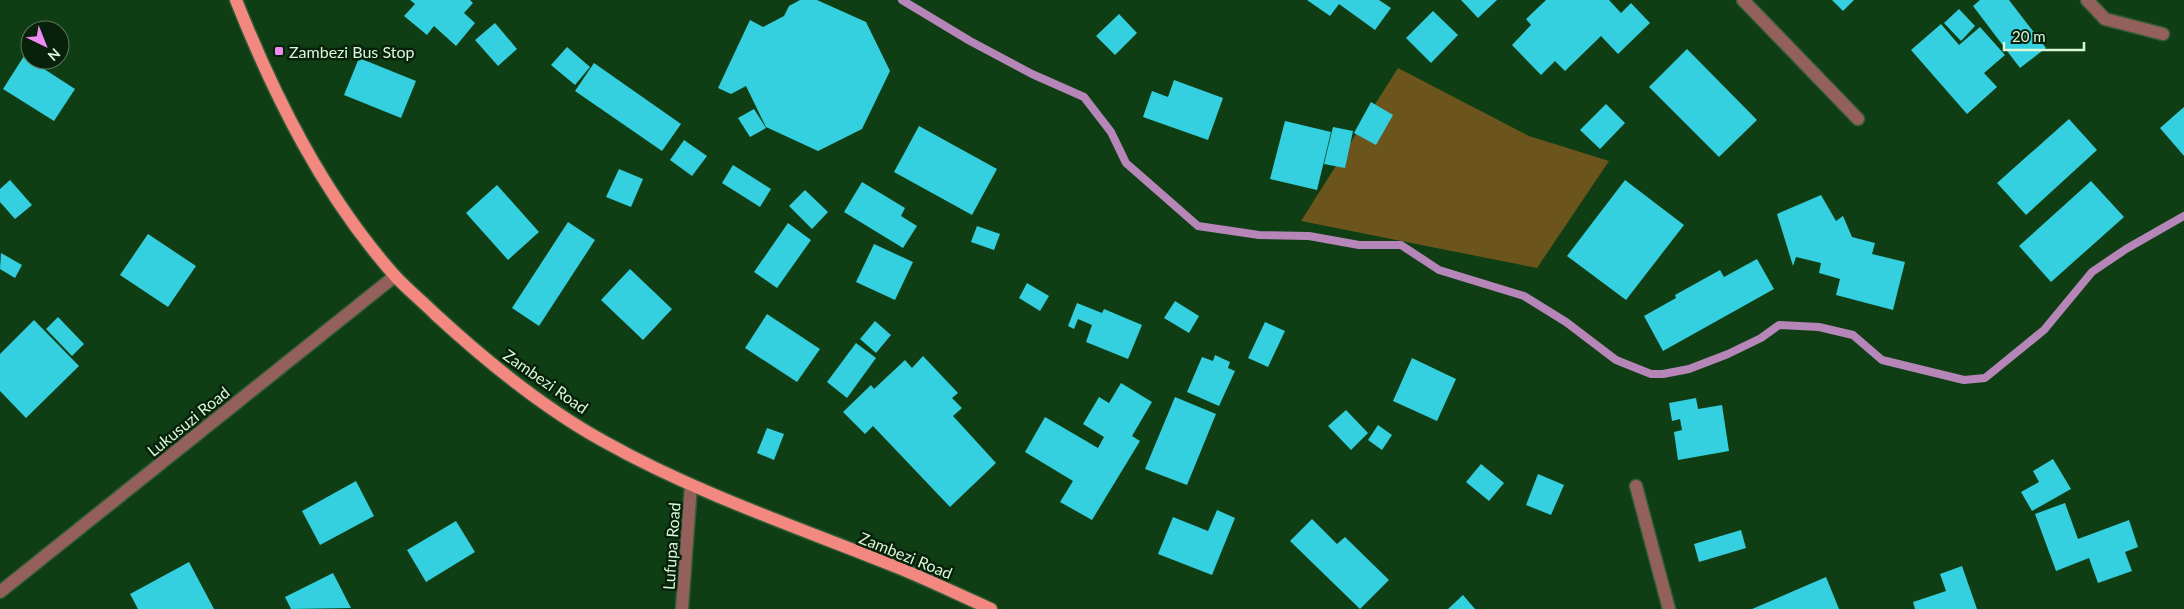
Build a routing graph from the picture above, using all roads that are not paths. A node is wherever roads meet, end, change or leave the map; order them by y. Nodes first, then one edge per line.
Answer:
1 (236, 0) edge
2 (1743, 0) edge
3 (2087, 0) edge
4 (2163, 34) dead end
5 (1858, 119) dead end
6 (395, 276) junction
7 (692, 485) junction
8 (1636, 486) dead end
9 (0, 592) edge
10 (682, 609) edge
11 (991, 609) edge
12 (1669, 609) edge

1 - 6 main road, Zambezi Road
2 - 5 street
3 - 4 street
6 - 7 main road, Zambezi Road
6 - 9 street, Lukusuzi Road
7 - 10 street, Lufupa Road
7 - 11 main road, Zambezi Road
8 - 12 street

